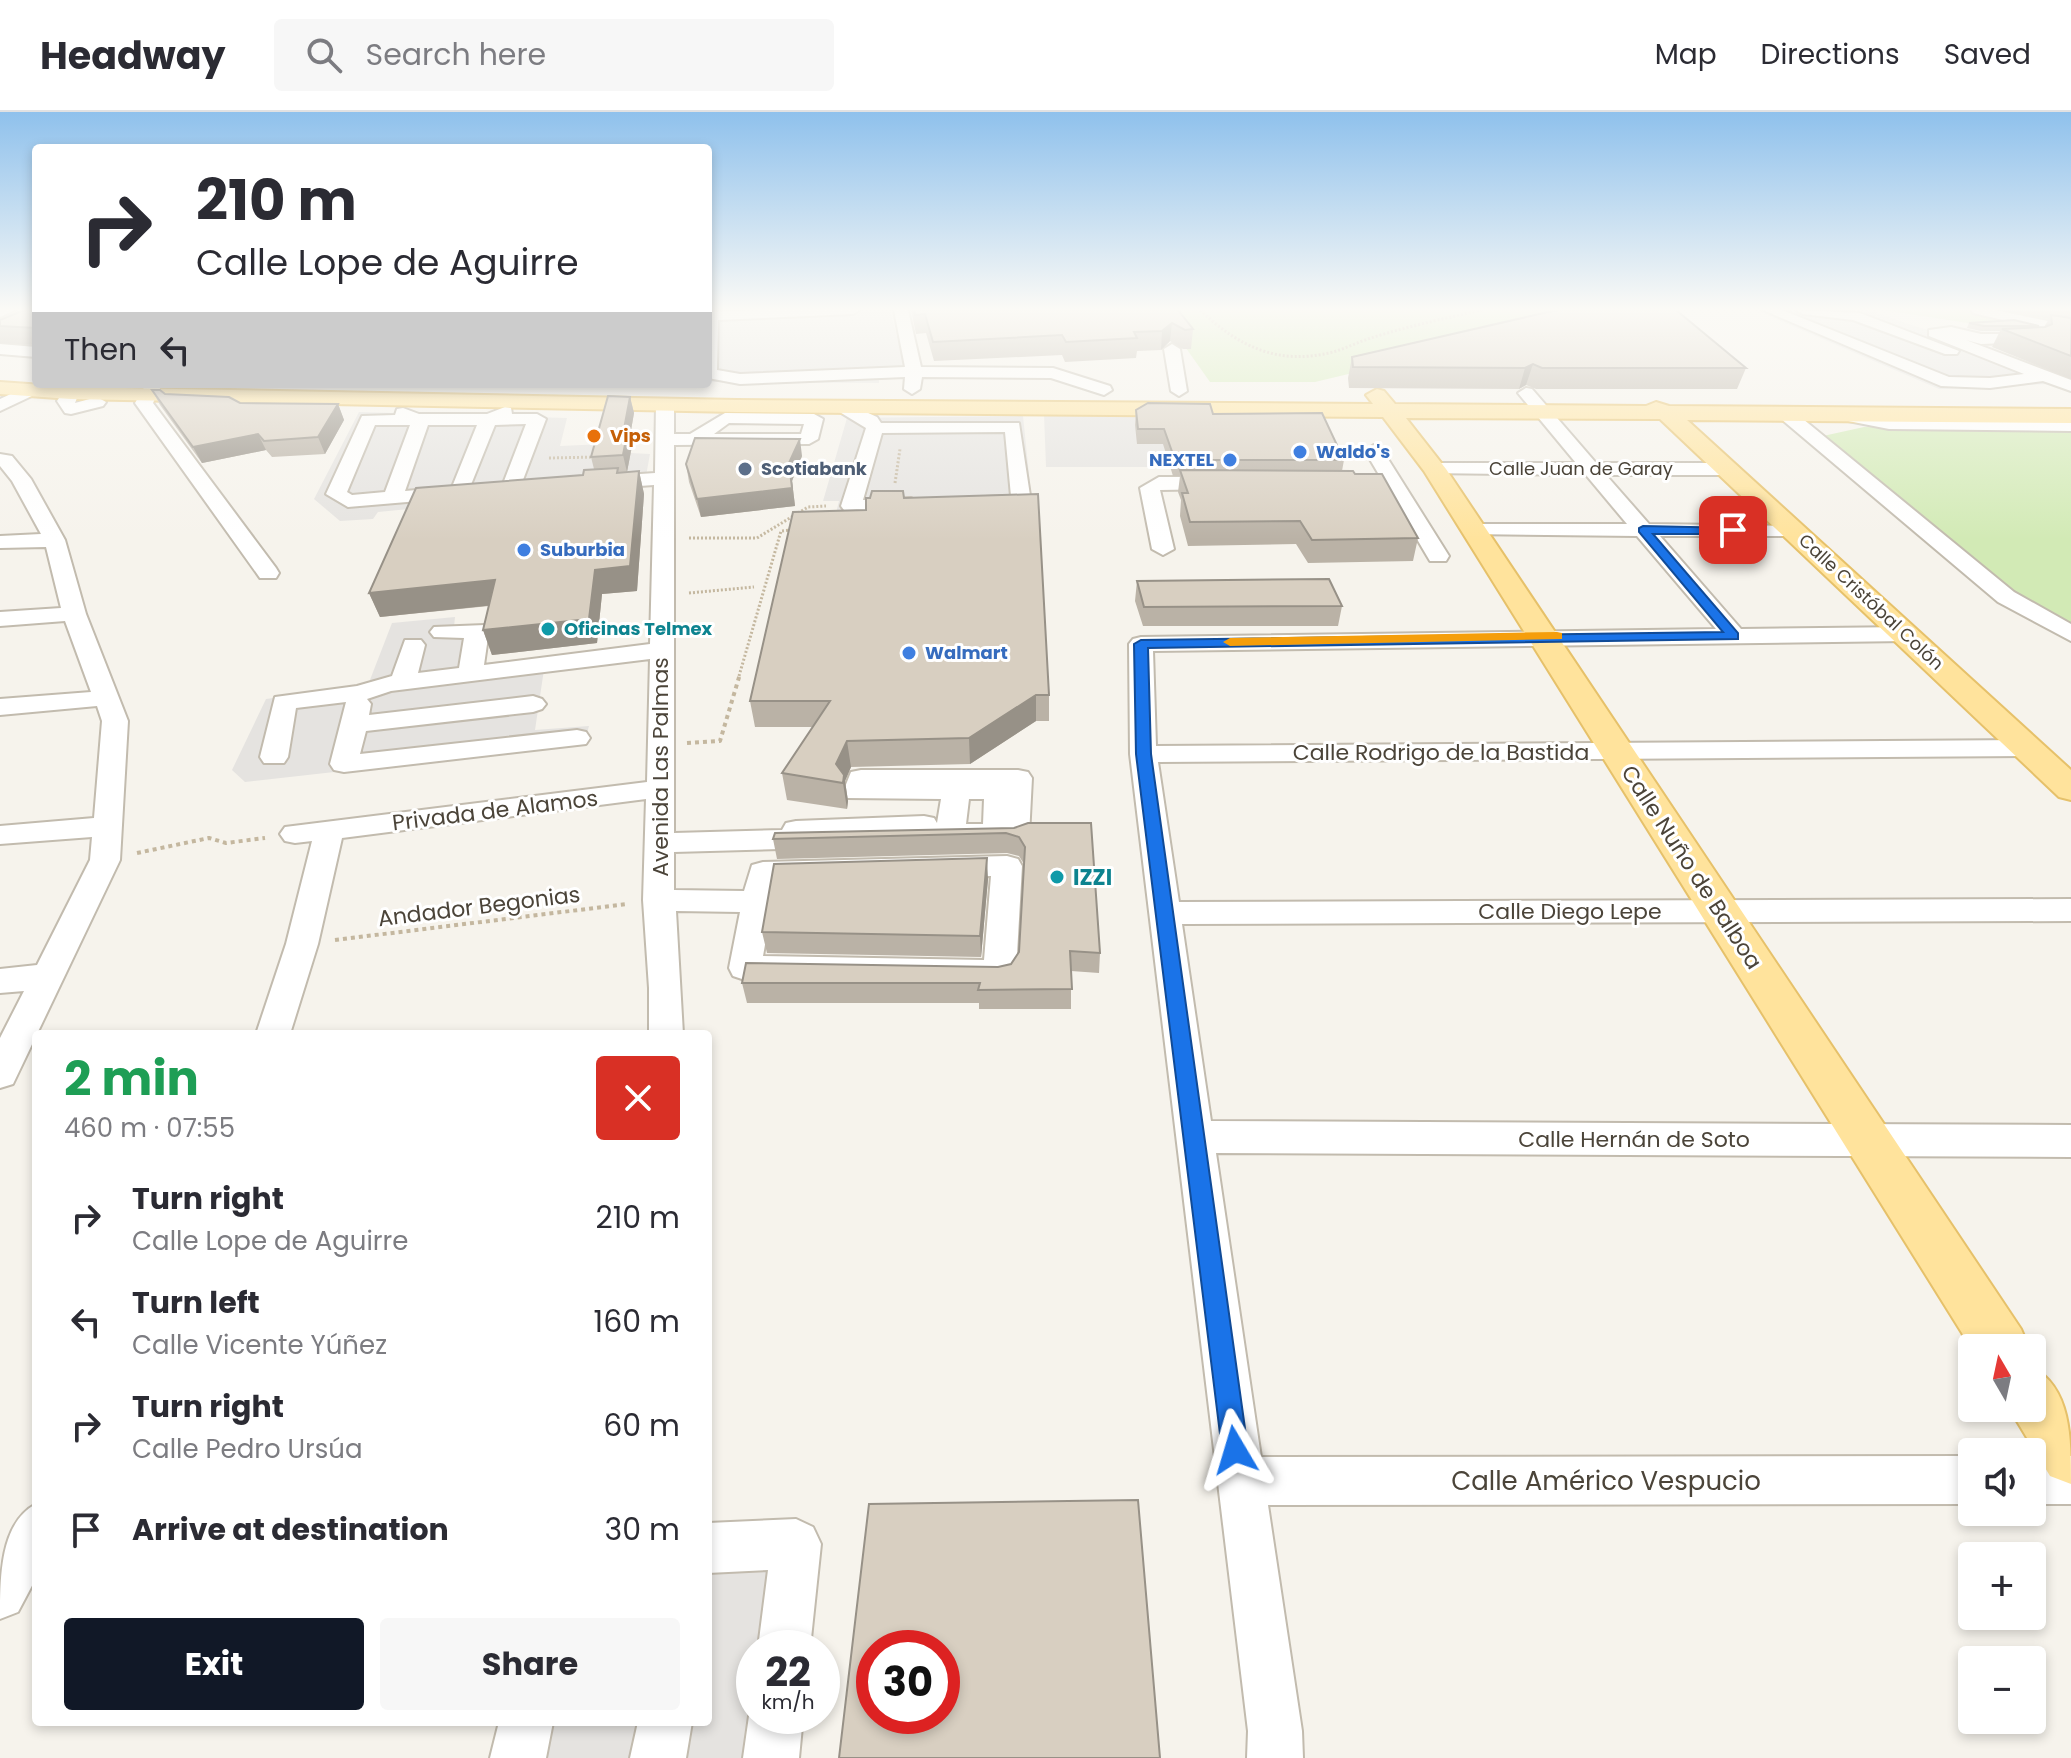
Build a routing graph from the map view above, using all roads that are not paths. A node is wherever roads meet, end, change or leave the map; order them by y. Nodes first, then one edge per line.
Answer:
1 (24, 387) edge
2 (778, 387) edge
3 (1043, 387) edge
4 (1178, 387) edge
5 (2018, 387) joint
6 (49, 388) edge
7 (607, 388) edge
8 (652, 388) edge
9 (151, 389) edge
10 (182, 389) edge
11 (1179, 391) junction
12 (676, 392) edge
13 (523, 393) edge
14 (1526, 393) junction
15 (1626, 393) junction
16 (380, 400) junction
17 (1382, 401) junction
18 (0, 406) edge
19 (844, 407) junction
20 (731, 412) junction
21 (1542, 412) junction
22 (1663, 412) junction
23 (814, 413) junction
24 (1786, 414) junction
25 (2069, 415) edge
26 (488, 420) junction
27 (420, 422) junction
28 (875, 428) junction
29 (694, 439) junction
30 (665, 457) junction
31 (0, 460) edge
32 (1428, 460) junction
33 (1589, 469) junction
34 (1728, 469) junction
35 (1237, 483) edge
36 (572, 485) edge
37 (459, 493) junction
38 (392, 499) junction
39 (968, 503) edge
40 (930, 504) edge
41 (1474, 530) junction
42 (1643, 530) junction
43 (1793, 530) junction
44 (55, 540) junction
45 (0, 542) edge
46 (1163, 549) dead end
47 (1438, 556) dead end
48 (268, 573) dead end
49 (74, 614) junction
50 (0, 619) edge
51 (442, 632) dead end
52 (1907, 634) junction
53 (2071, 634) edge
54 (1542, 636) junction
55 (1734, 636) junction
56 (413, 645) dead end
57 (661, 650) junction
58 (470, 674) junction
59 (403, 682) junction
60 (360, 693) junction
61 (106, 698) junction
62 (533, 704) dead end
63 (0, 707) edge
64 (355, 725) junction
65 (577, 738) dead end
66 (2026, 748) junction
67 (1616, 751) junction
68 (1143, 754) junction
69 (274, 757) dead end
70 (661, 789) junction
71 (2071, 789) edge
72 (108, 826) junction
73 (329, 830) junction
74 (923, 831) junction
75 (295, 834) road end
76 (0, 835) edge
77 (661, 840) junction
78 (659, 900) junction
79 (757, 902) junction
80 (2071, 910) edge
81 (1719, 911) junction
82 (1165, 913) junction
83 (50, 976) junction
84 (0, 981) edge
85 (274, 1030) edge
86 (666, 1030) edge
87 (0, 1074) edge
88 (1196, 1137) junction
89 (1868, 1141) junction
90 (2071, 1141) edge
91 (1993, 1334) edge
92 (2046, 1417) edge
93 (2071, 1455) edge
94 (1958, 1480) edge
95 (2046, 1480) edge
96 (2071, 1480) edge
97 (1239, 1481) junction
98 (32, 1535) edge
99 (712, 1548) edge
100 (0, 1594) edge
101 (786, 1630) edge
102 (525, 1726) edge
103 (664, 1726) edge
104 (774, 1734) edge
105 (518, 1758) edge
106 (658, 1758) edge
107 (771, 1758) edge
108 (1275, 1758) edge

1 - 18 street
2 - 12 main road
3 - 11 main road
4 - 11 street
5 - 15 main road
5 - 25 main road
6 - 9 main road
7 - 13 main road
8 - 12 main road
9 - 10 main road
9 - 48 street
10 - 16 main road
11 - 17 main road
12 - 13 main road
12 - 20 main road
12 - 30 street, Avenida Las Palmas
13 - 16 main road
13 - 26 street
14 - 15 main road
14 - 17 main road
14 - 21 street
15 - 22 main road, Calle Cristóbal Colón
16 - 27 street
17 - 19 main road
17 - 21 main road
17 - 32 main road, Calle Nuño de Balboa
19 - 23 main road
19 - 28 street
20 - 23 main road
20 - 29 street
21 - 22 main road
21 - 33 street
22 - 24 main road
22 - 34 main road, Calle Cristóbal Colón
23 - 29 street
24 - 25 main road
24 - 53 street
26 - 27 street
26 - 37 street
26 - 37 street
27 - 38 street
27 - 38 street
28 - 39 street
28 - 40 street
29 - 30 street
30 - 36 street
30 - 57 street, Avenida Las Palmas
31 - 44 street
32 - 33 street, Calle Juan de Garay
32 - 41 main road, Calle Nuño de Balboa
32 - 47 street, Calle Juan de Garay
33 - 34 street, Calle Juan de Garay
33 - 42 street
34 - 43 main road, Calle Cristóbal Colón
35 - 46 street
37 - 38 street
41 - 42 street
41 - 54 main road, Calle Nuño de Balboa
42 - 43 street
42 - 55 street
43 - 52 main road, Calle Cristóbal Colón
44 - 45 street
44 - 49 street
49 - 50 street
49 - 61 street
51 - 58 street
52 - 55 street
52 - 66 main road, Calle Cristóbal Colón
54 - 55 street
54 - 67 main road, Calle Nuño de Balboa
54 - 68 street
56 - 59 street
57 - 58 street
57 - 70 street, Avenida Las Palmas
58 - 59 street
59 - 60 street
60 - 64 street
60 - 69 street
61 - 63 street
61 - 72 street
62 - 64 street
64 - 65 street
66 - 67 street, Calle Rodrigo de la Bastida
66 - 71 main road, Calle Cristóbal Colón
67 - 68 street, Calle Rodrigo de la Bastida
67 - 81 main road, Calle Nuño de Balboa
68 - 82 street
70 - 73 street, Privada de Alamos
70 - 77 street, Avenida Las Palmas
72 - 76 street
72 - 83 street
73 - 75 street, Privada de Alamos
73 - 85 street
74 - 74 street
74 - 77 street
77 - 78 street, Avenida Las Palmas
78 - 79 street
78 - 86 street, Avenida Las Palmas
79 - 79 street
80 - 81 street, Calle Diego Lepe
81 - 82 street, Calle Diego Lepe
81 - 89 main road, Calle Nuño de Balboa
82 - 88 street
83 - 84 street
83 - 87 street
88 - 89 street, Calle Hernán de Soto
88 - 97 street
89 - 90 street, Calle Hernán de Soto
89 - 91 main road, Calle Nuño de Balboa
92 - 93 main road
94 - 97 street, Calle Américo Vespucio
95 - 96 street
97 - 108 street
98 - 100 street
99 - 101 street
102 - 105 street
103 - 106 street
104 - 107 street

